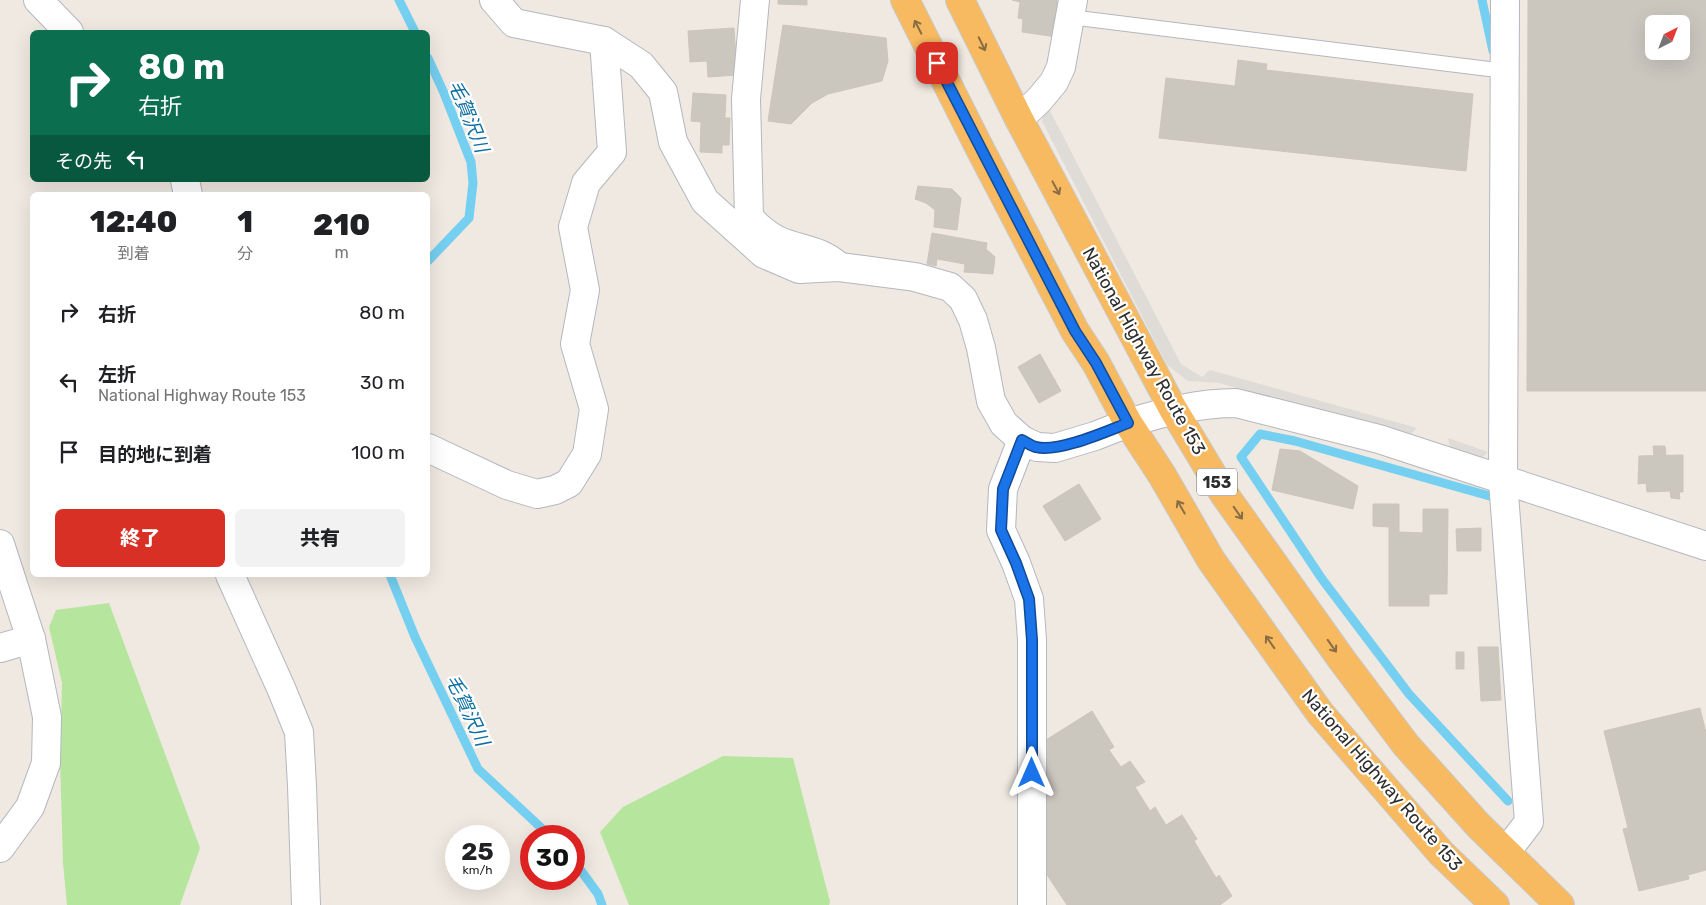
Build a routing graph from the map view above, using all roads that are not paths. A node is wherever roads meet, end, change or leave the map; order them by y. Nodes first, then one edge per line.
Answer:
1 (38, 0) edge
2 (494, 0) edge
3 (755, 0) edge
4 (905, 0) edge
5 (960, 0) edge
6 (1505, 0) edge
7 (1071, 9) edge
8 (67, 30) edge
9 (604, 41) junction
10 (1505, 71) junction
11 (1019, 119) junction
12 (840, 267) junction
13 (1173, 409) junction
14 (1128, 423) junction
15 (1022, 440) junction
16 (430, 449) edge
17 (1494, 478) junction
18 (0, 544) edge
19 (1706, 546) edge
20 (231, 577) edge
21 (31, 639) junction
22 (0, 648) edge
23 (0, 848) edge
24 (1506, 852) junction
25 (306, 905) edge
26 (1032, 905) edge
27 (1495, 905) edge
28 (1560, 905) edge

1 - 8 street
2 - 9 street
3 - 12 street
14 -> 4 highway, National Highway Route 153 / 153
5 -> 11 highway, National Highway Route 153 / 153
6 - 10 street
7 - 10 lane
7 - 11 street
9 - 12 street
9 - 16 street
10 - 17 street
11 -> 13 highway, National Highway Route 153 / 153
12 - 15 street
13 - 14 street
13 - 17 street
13 -> 24 highway, National Highway Route 153 / 153
14 - 15 street
27 -> 14 highway, National Highway Route 153 / 153
15 - 26 street
17 - 19 street
17 - 24 street
18 - 21 street
20 - 25 street
21 - 22 street
21 - 23 street
24 - 28 highway, National Highway Route 153 / 153

